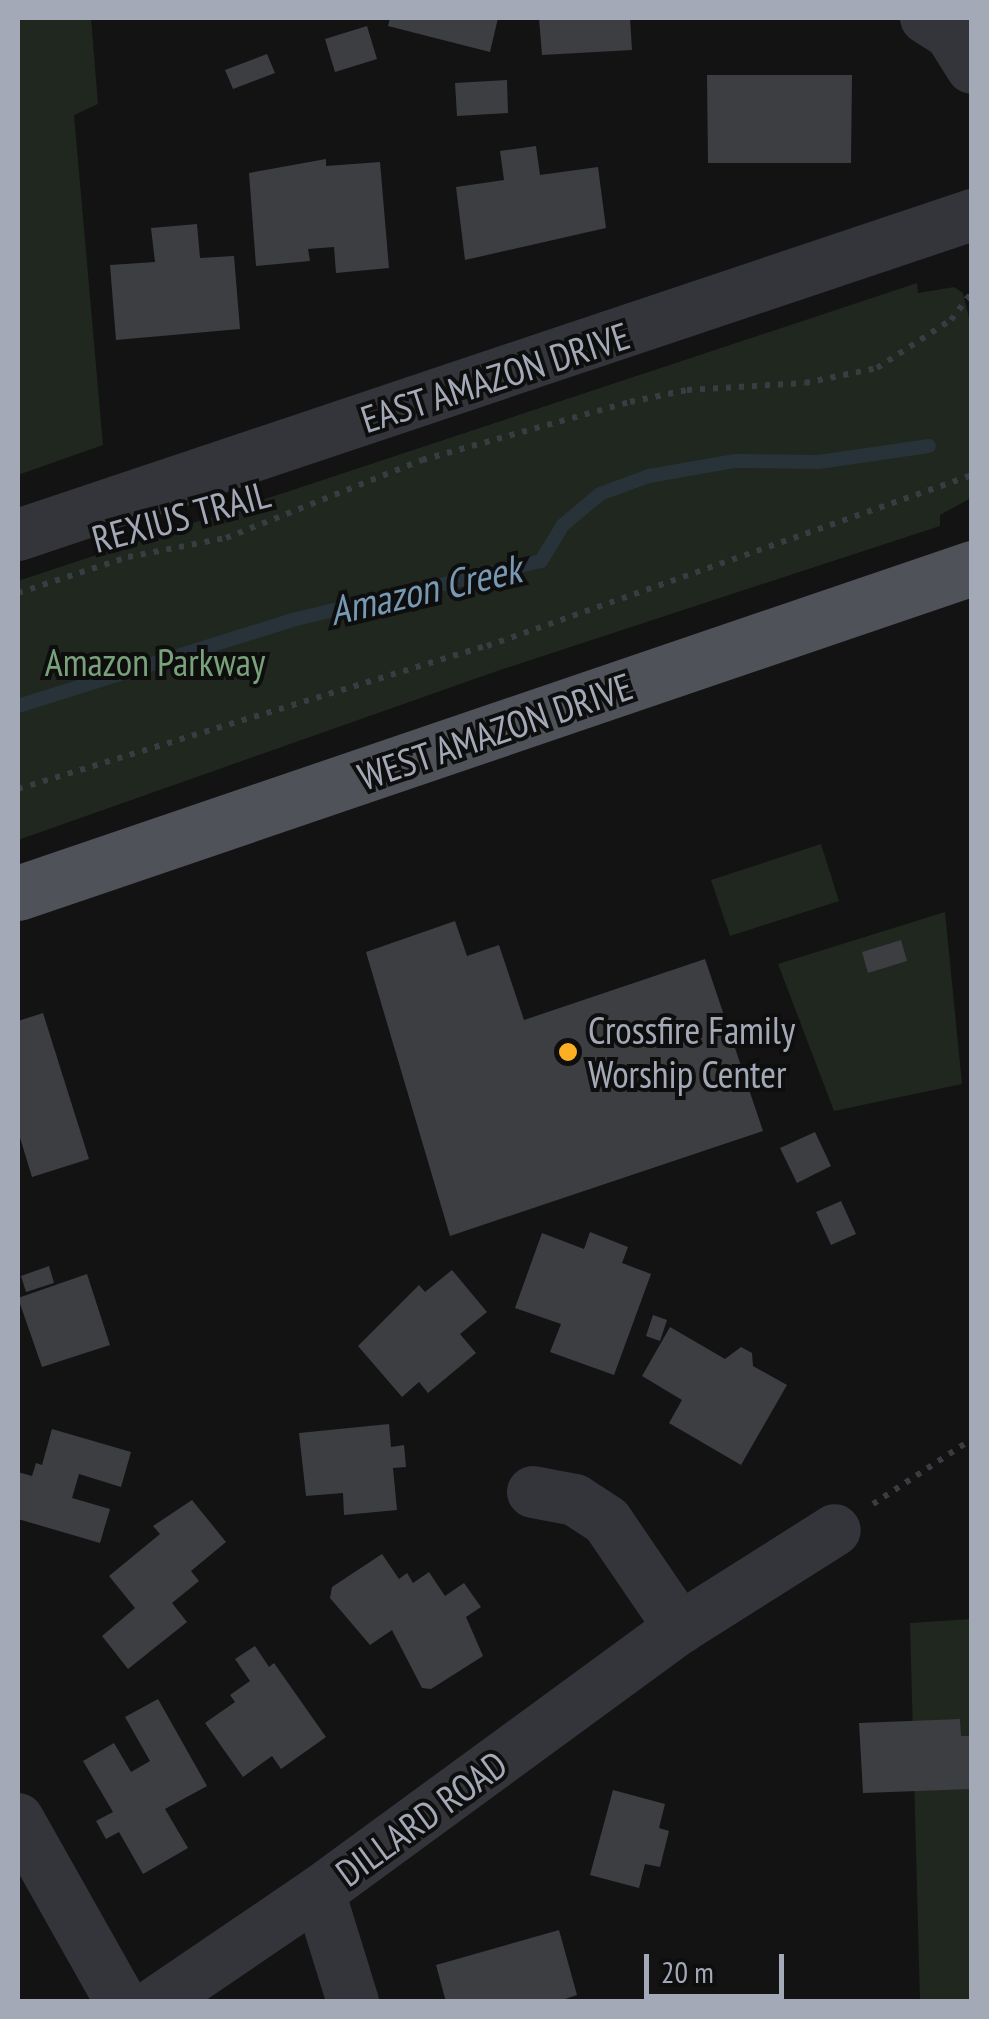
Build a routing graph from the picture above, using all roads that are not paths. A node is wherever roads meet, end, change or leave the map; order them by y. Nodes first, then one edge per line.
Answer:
1 (926, 18) edge
2 (972, 68) edge
3 (972, 216) edge
4 (18, 536) edge
5 (972, 568) edge
6 (18, 893) edge
7 (533, 1492) dead end
8 (835, 1530) road end
9 (680, 1628) junction
10 (18, 1820) edge
11 (319, 1892) junction
12 (121, 2002) edge
13 (156, 2002) edge
14 (352, 2002) edge

1 - 2 street
3 - 4 street, EAST AMAZON DRIVE
5 - 6 main road, WEST AMAZON DRIVE
7 - 9 street
8 - 9 street, DILLARD ROAD
9 - 11 street, DILLARD ROAD
10 - 12 street
11 - 13 street, DILLARD ROAD
11 - 14 street

